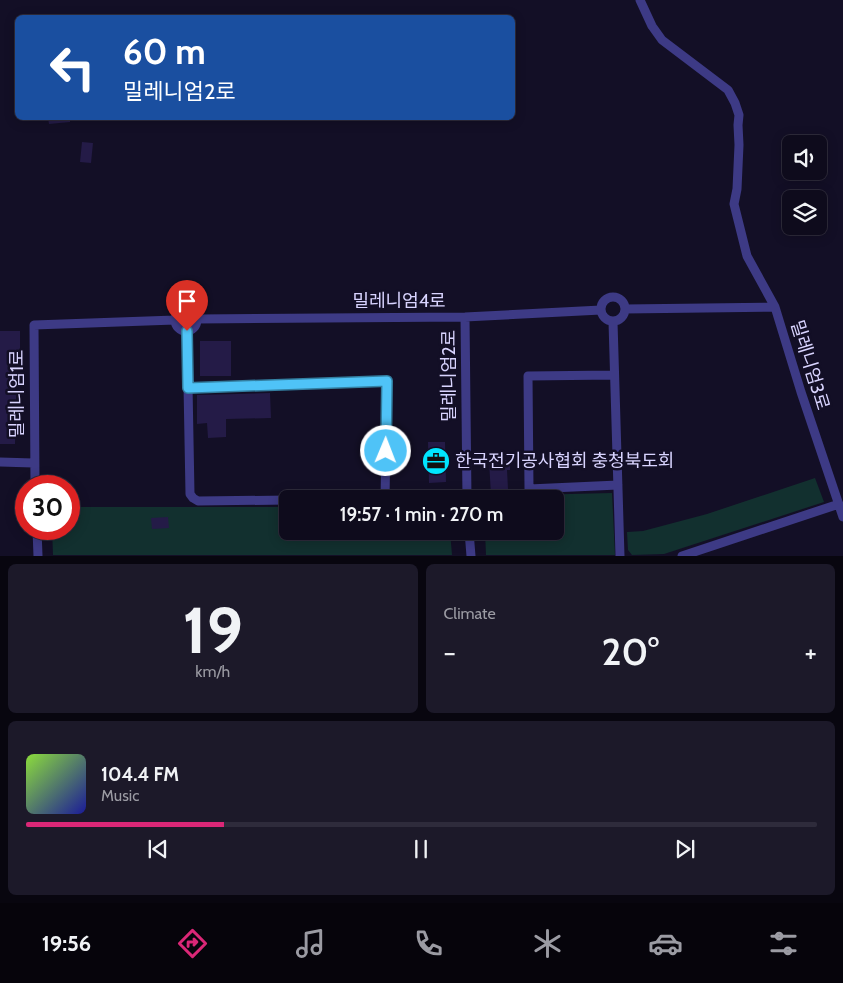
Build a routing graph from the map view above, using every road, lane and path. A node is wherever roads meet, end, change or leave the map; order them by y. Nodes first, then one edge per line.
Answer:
1 (640, 0) edge
2 (775, 307) junction
3 (626, 309) junction
4 (601, 310) junction
5 (465, 317) junction
6 (197, 319) junction
7 (175, 320) junction
8 (613, 322) junction
9 (187, 331) junction
10 (614, 375) junction
11 (188, 388) junction
12 (0, 462) edge
13 (33, 463) junction
14 (34, 475) edge
15 (618, 485) junction
16 (386, 490) edge
17 (467, 490) edge
18 (279, 500) edge
19 (839, 504) junction
20 (843, 517) edge
21 (37, 540) edge
22 (470, 540) edge
23 (38, 556) edge
24 (471, 556) edge
25 (620, 556) edge
26 (682, 556) edge

1 - 2 street, 밀레니엄3로
2 - 3 street
2 - 19 street, 밀레니엄3로
3 - 4 street
3 - 8 street
4 - 5 street, 밀레니엄4로
4 - 8 street
5 - 6 street, 밀레니엄4로
5 - 17 street, 밀레니엄2로
6 - 7 street
6 - 9 street
7 - 9 street
7 - 13 street, 밀레니엄1로
8 - 10 street
9 - 11 street
10 - 15 street
10 - 15 street
11 - 16 street, 밀레니엄2로
11 - 18 street
12 - 13 street, 밀레니엄1로
13 - 14 street, 밀레니엄1로
15 - 25 street
19 - 20 street, 밀레니엄3로
19 - 26 street
21 - 23 street
22 - 24 street

